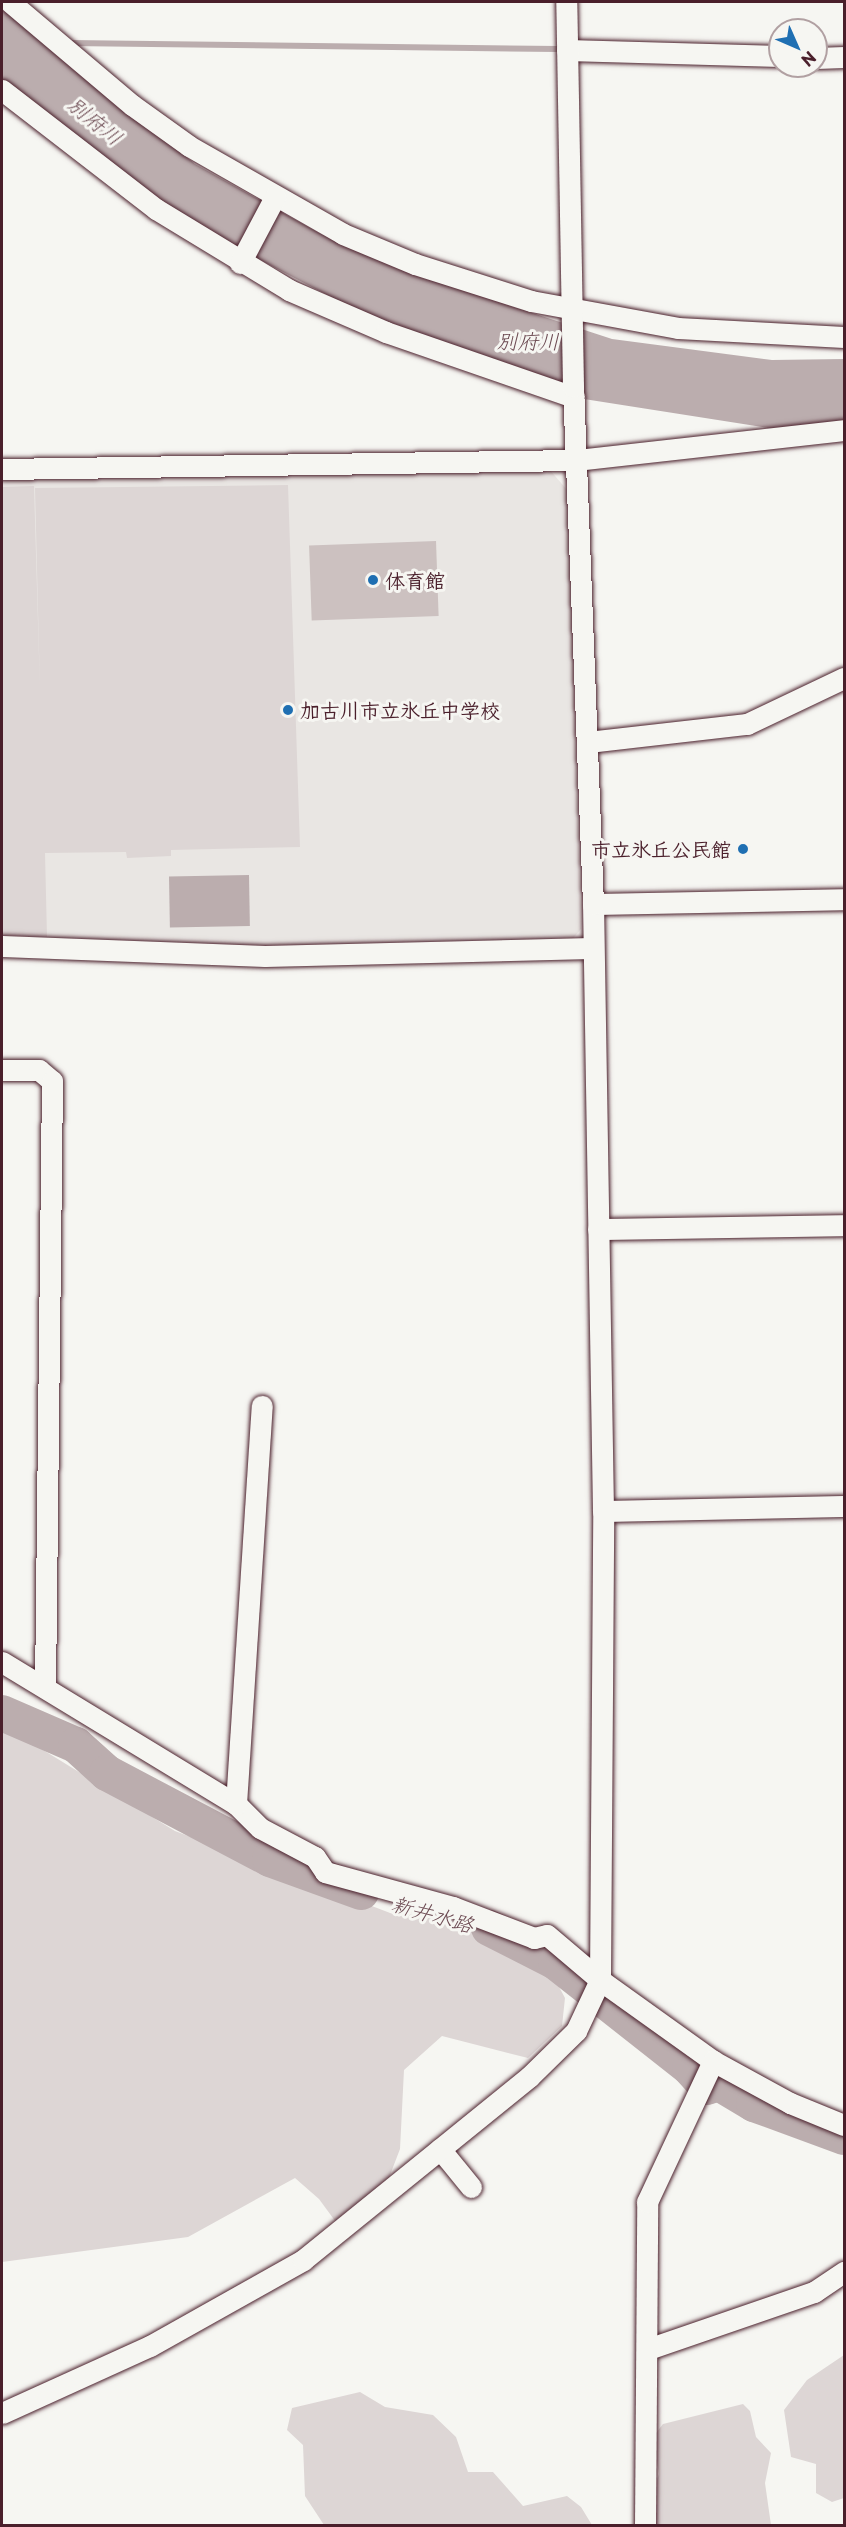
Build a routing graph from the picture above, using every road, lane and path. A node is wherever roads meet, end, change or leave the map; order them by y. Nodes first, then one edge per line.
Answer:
1 (10, 2) edge
2 (566, 2) edge
3 (567, 50) junction
4 (768, 56) edge
5 (844, 57) edge
6 (828, 58) edge
7 (2, 90) edge
8 (275, 197) junction
9 (240, 263) junction
10 (573, 313) junction
11 (844, 337) edge
12 (573, 392) junction
13 (844, 430) edge
14 (577, 460) junction
15 (2, 469) edge
16 (844, 678) edge
17 (588, 742) junction
18 (844, 899) edge
19 (593, 904) junction
20 (2, 946) edge
21 (591, 948) junction
22 (2, 1070) edge
23 (844, 1225) edge
24 (598, 1229) junction
25 (262, 1406) dead end
26 (844, 1506) edge
27 (603, 1511) junction
28 (2, 1662) edge
29 (45, 1686) junction
30 (236, 1804) junction
31 (600, 1980) junction
32 (713, 2061) junction
33 (844, 2125) edge
34 (440, 2149) junction
35 (471, 2187) dead end
36 (844, 2272) edge
37 (648, 2349) junction
38 (2, 2414) edge
39 (645, 2526) edge

1 - 8 street
2 - 3 street
3 - 4 street
3 - 10 street
5 - 6 street
7 - 9 street
8 - 9 street
8 - 10 street
9 - 12 street
10 - 11 street
10 - 12 street
12 - 14 street
13 - 14 street
14 - 15 street
14 - 17 street
16 - 17 street
17 - 19 street
18 - 19 street
19 - 21 street
20 - 21 street
21 - 24 street
22 - 29 street
23 - 24 street
24 - 27 street
25 - 30 street
26 - 27 street
27 - 31 street
28 - 29 street
29 - 30 street
30 - 31 street
31 - 32 street
31 - 34 street
32 - 33 street
32 - 37 street
34 - 35 street
34 - 38 street
36 - 37 street
37 - 39 street

